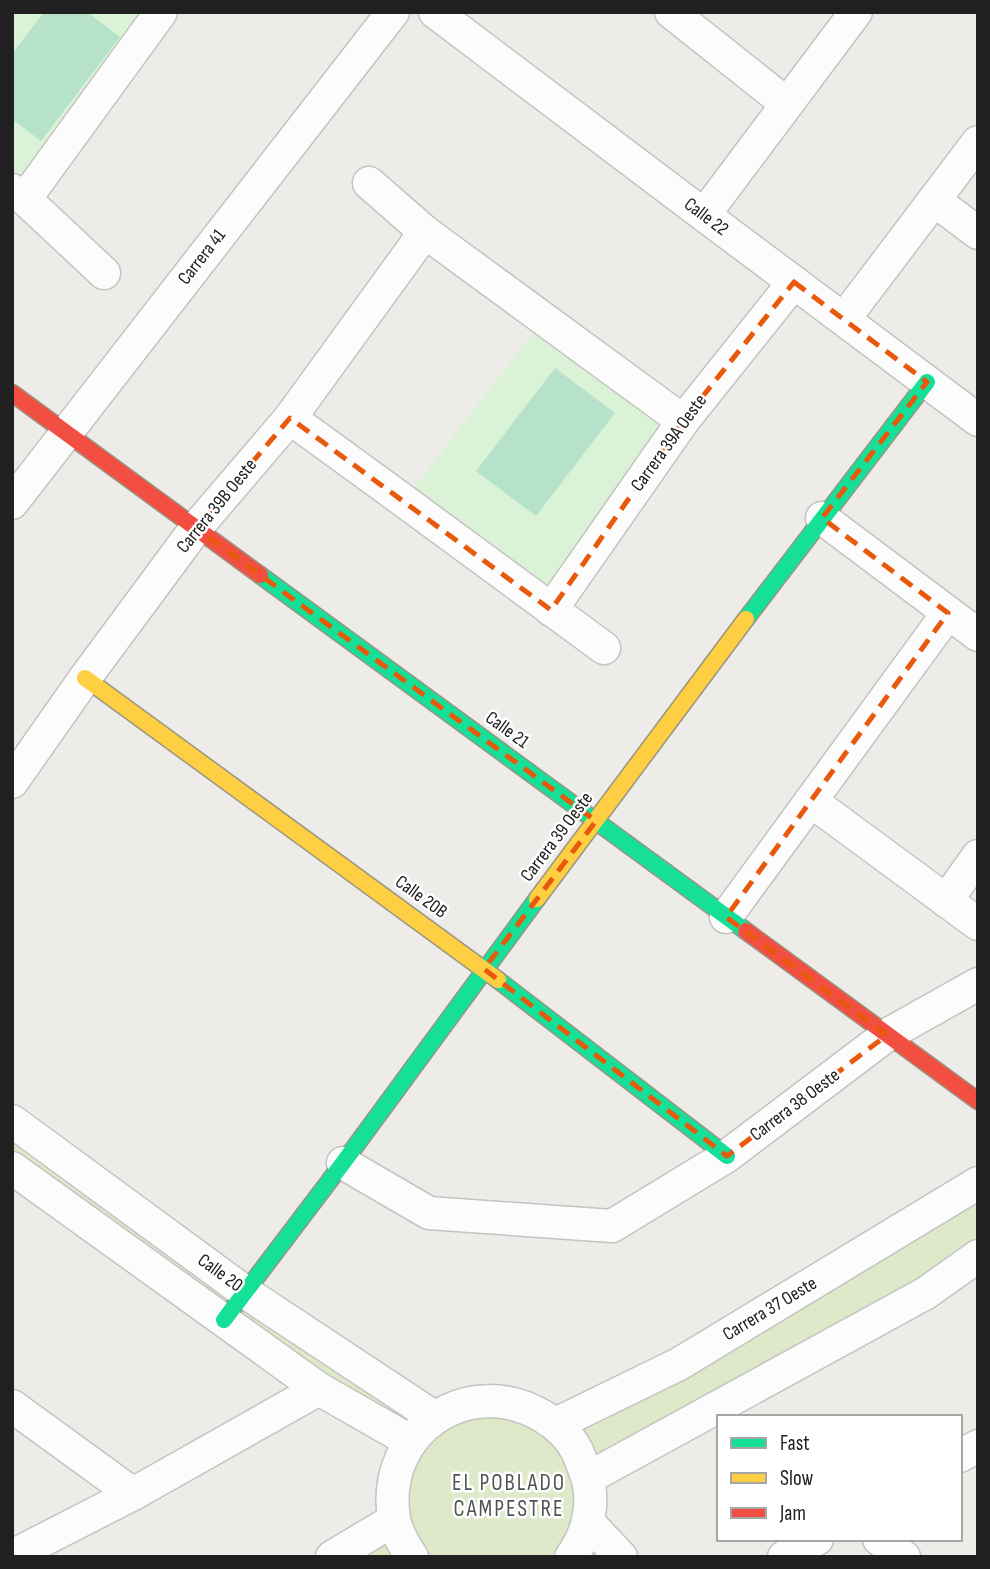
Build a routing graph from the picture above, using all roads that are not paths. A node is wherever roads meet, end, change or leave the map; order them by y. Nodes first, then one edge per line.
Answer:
1 (161, 12) edge
2 (393, 12) edge
3 (435, 12) edge
4 (671, 12) edge
5 (856, 12) edge
6 (787, 104) junction
7 (978, 142) edge
8 (369, 183) dead end
9 (19, 194) edge
10 (934, 200) junction
11 (704, 215) junction
12 (425, 232) junction
13 (978, 233) edge
14 (104, 273) dead end
15 (794, 282) junction
16 (844, 319) junction
17 (927, 382) junction
18 (12, 393) edge
19 (289, 418) junction
20 (978, 420) edge
21 (683, 421) junction
22 (66, 433) junction
23 (12, 503) edge
24 (822, 518) junction
25 (196, 528) junction
26 (551, 610) junction
27 (948, 612) junction
28 (978, 635) edge
29 (604, 648) dead end
30 (85, 678) junction
31 (12, 782) edge
32 (811, 802) junction
33 (596, 821) junction
34 (978, 856) edge
35 (946, 901) junction
36 (726, 916) junction
37 (978, 924) edge
38 (484, 969) junction
39 (978, 984) edge
40 (887, 1035) junction
41 (978, 1101) edge
42 (12, 1121) edge
43 (727, 1156) junction
44 (343, 1163) junction
45 (12, 1168) edge
46 (978, 1183) edge
47 (978, 1256) edge
48 (245, 1292) junction
49 (224, 1320) junction
50 (319, 1389) junction
51 (12, 1406) edge
52 (434, 1417) junction
53 (556, 1424) junction
54 (410, 1441) junction
55 (978, 1446) edge
56 (962, 1455) edge
57 (588, 1478) junction
58 (133, 1494) junction
59 (394, 1520) junction
60 (588, 1522) junction
61 (813, 1541) edge
62 (882, 1541) edge
63 (12, 1556) edge
64 (332, 1557) edge
65 (412, 1557) edge
66 (571, 1557) edge
67 (621, 1557) edge
68 (784, 1557) edge
69 (904, 1557) edge

1 - 9 street
2 - 22 street, Carrera 41
3 - 11 street, Calle 22
4 - 6 street
5 - 6 street
6 - 11 street
7 - 10 street
8 - 12 street
9 - 14 street
10 - 13 street
10 - 16 street
11 - 15 street, Calle 22
12 - 19 street, Carrera 39B Oeste
12 - 21 street
15 - 16 street, Calle 22
15 - 21 street, Carrera 39A Oeste
16 - 17 street, Calle 22
17 - 20 street, Calle 22
17 - 24 street, Carrera 39 Oeste
18 - 22 street, Calle 21
19 - 25 street, Carrera 39B Oeste
19 - 26 street
21 - 26 street, Carrera 39A Oeste
22 - 23 street, Carrera 41
22 - 25 street, Calle 21
24 - 27 street
24 - 33 street, Carrera 39 Oeste
25 - 30 street, Carrera 39B Oeste
25 - 33 street, Calle 21
26 - 29 street
27 - 28 street
27 - 32 street
30 - 31 street, Carrera 39B Oeste
30 - 38 street, Calle 20B
32 - 35 street
32 - 36 street
33 - 36 street, Calle 21
33 - 38 street, Carrera 39 Oeste
34 - 35 street
35 - 37 street
36 - 40 street, Calle 21
38 - 43 street, Calle 20B
38 - 44 street, Carrera 39 Oeste
39 - 40 street, Carrera 38 Oeste
40 - 41 street, Calle 21
40 - 43 street, Carrera 38 Oeste
42 - 48 street, Calle 20
43 - 44 street, Carrera 38 Oeste
44 - 48 street, Carrera 39 Oeste
45 - 49 street, Calle 20
46 - 53 street, Carrera 37 Oeste
47 - 57 street
48 - 49 street, Carrera 39 Oeste
48 - 52 street, Calle 20
49 - 50 street, Calle 20
50 - 54 street, Calle 20
50 - 58 street
51 - 58 street
52 - 53 street
52 - 54 street
53 - 57 street
54 - 59 street
55 - 56 street
57 - 60 street
58 - 63 street
59 - 64 street
59 - 65 street
60 - 66 street
60 - 67 street
61 - 68 street
62 - 69 street

